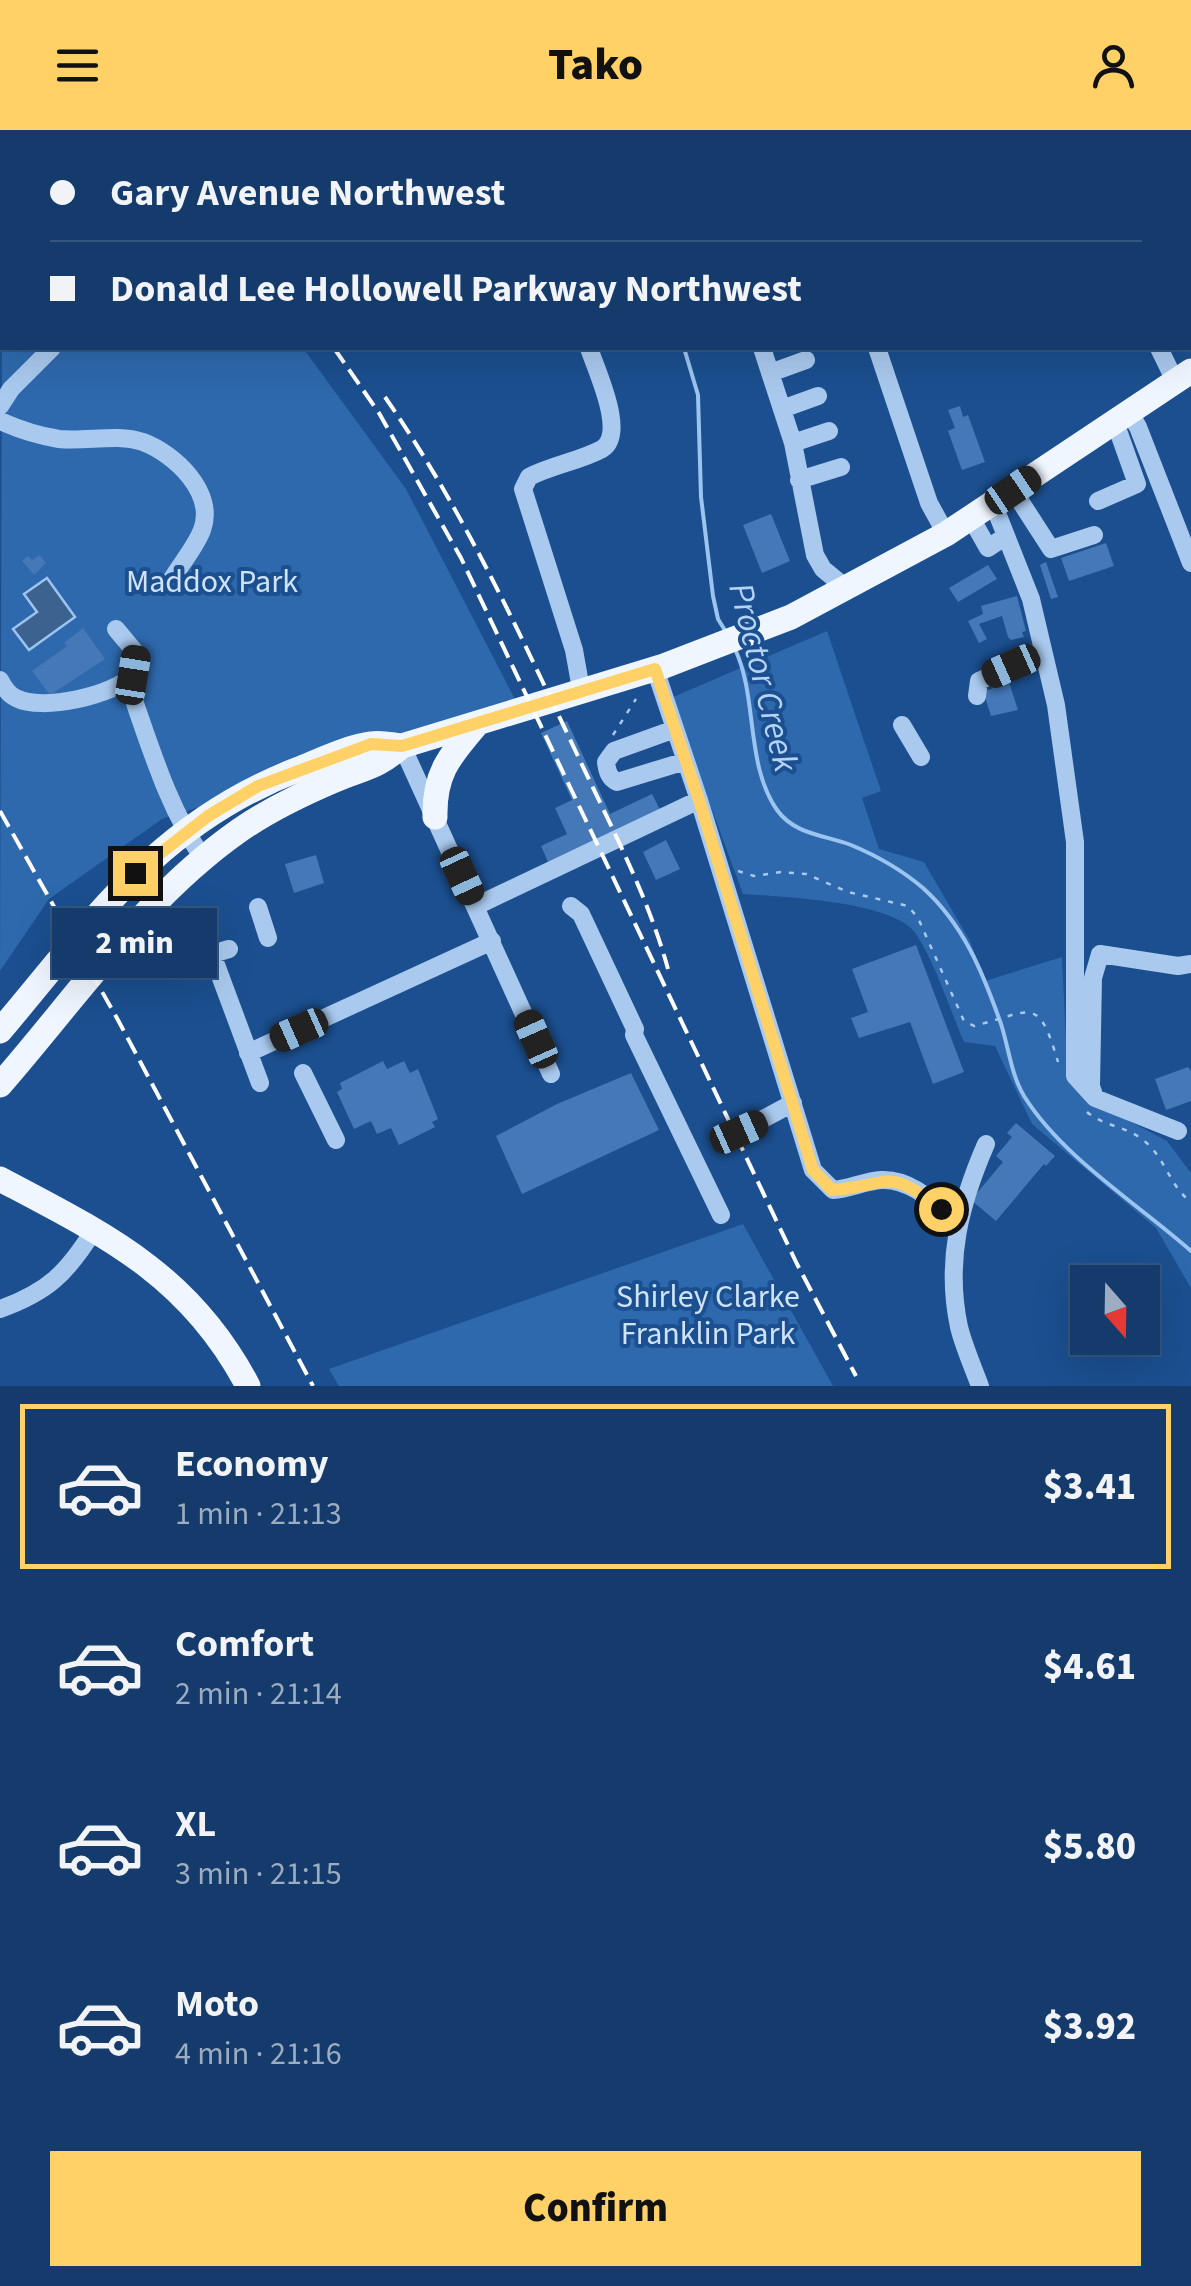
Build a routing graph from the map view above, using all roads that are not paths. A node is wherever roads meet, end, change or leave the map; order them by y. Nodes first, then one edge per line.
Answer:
1 (50, 350) edge
2 (590, 350) edge
3 (763, 350) edge
4 (878, 350) edge
5 (1161, 350) edge
6 (806, 360) dead end
7 (770, 373) junction
8 (1183, 376) edge
9 (818, 396) dead end
10 (0, 406) edge
11 (782, 409) junction
12 (1122, 417) junction
13 (0, 421) edge
14 (829, 431) dead end
15 (793, 443) junction
16 (841, 467) dead end
17 (799, 480) junction
18 (1003, 496) junction
19 (1098, 500) dead end
20 (970, 518) junction
21 (946, 534) junction
22 (1094, 535) dead end
23 (1006, 536) junction
24 (1191, 563) edge
25 (170, 582) dead end
26 (846, 588) junction
27 (116, 630) dead end
28 (1043, 652) junction
29 (655, 669) junction
30 (0, 680) edge
31 (127, 681) junction
32 (581, 689) junction
33 (977, 696) dead end
34 (478, 723) junction
35 (902, 725) dead end
36 (675, 729) junction
37 (402, 746) junction
38 (921, 756) dead end
39 (686, 761) junction
40 (699, 800) junction
41 (434, 817) junction
42 (185, 832) junction
43 (203, 858) junction
44 (476, 906) junction
45 (571, 906) dead end
46 (258, 908) dead end
47 (268, 938) dead end
48 (492, 941) junction
49 (229, 950) dead end
50 (1191, 964) edge
51 (0, 1031) edge
52 (248, 1053) junction
53 (302, 1072) dead end
54 (551, 1074) dead end
55 (260, 1083) dead end
56 (0, 1086) edge
57 (1094, 1098) junction
58 (793, 1103) junction
59 (739, 1132) dead end
60 (1178, 1132) dead end
61 (336, 1140) dead end
62 (986, 1144) dead end
63 (0, 1179) edge
64 (721, 1215) dead end
65 (959, 1224) junction
66 (94, 1230) junction
67 (0, 1309) edge
68 (248, 1386) edge
69 (980, 1386) edge

1 - 10 street
2 - 32 street
3 - 7 street
4 - 21 street
5 - 8 street
6 - 7 street
7 - 11 street
8 - 12 main road
9 - 11 street
11 - 15 street
12 - 18 main road
12 - 19 street
12 - 24 street
13 - 25 street
14 - 15 street
15 - 17 street
16 - 17 street
17 - 26 street
18 - 20 main road
18 - 22 street
18 - 23 street
20 - 21 main road
20 - 23 street
21 - 26 main road
23 - 28 street
26 - 29 main road
27 - 31 street
28 - 33 street
28 - 57 street
29 - 32 main road
29 - 36 street
30 - 31 street
31 - 42 street
32 - 34 main road
34 - 37 main road
34 - 41 main road
35 - 38 street
36 - 39 street
36 - 39 street
37 - 41 street
37 - 42 main road
37 - 43 main road
39 - 40 street
40 - 44 street
40 - 58 street
41 - 44 street
42 - 43 street
42 - 51 main road
43 - 56 main road
44 - 48 street
45 - 64 street
46 - 47 street
48 - 52 street
48 - 54 street
49 - 52 street
50 - 57 street
52 - 55 street
53 - 61 street
57 - 60 street
58 - 59 street
58 - 65 street
62 - 65 street
63 - 66 main road
65 - 69 street
66 - 67 street
66 - 68 main road

